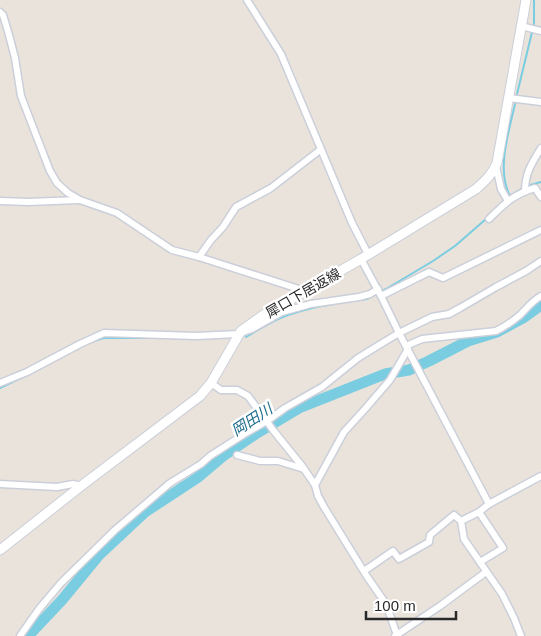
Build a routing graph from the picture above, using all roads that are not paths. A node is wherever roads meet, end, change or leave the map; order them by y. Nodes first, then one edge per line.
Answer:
1 (247, 0) edge
2 (526, 0) edge
3 (0, 12) edge
4 (521, 26) junction
5 (541, 30) edge
6 (509, 98) junction
7 (541, 102) edge
8 (541, 148) edge
9 (320, 150) junction
10 (496, 166) junction
11 (525, 187) junction
12 (541, 197) edge
13 (506, 199) junction
14 (80, 200) junction
15 (0, 201) edge
16 (489, 219) dead end
17 (541, 230) edge
18 (199, 257) junction
19 (364, 257) junction
20 (541, 260) edge
21 (305, 291) junction
22 (379, 293) junction
23 (540, 296) edge
24 (399, 333) junction
25 (238, 334) junction
26 (407, 347) junction
27 (0, 383) edge
28 (211, 383) junction
29 (267, 422) junction
30 (237, 455) dead end
31 (305, 470) junction
32 (541, 476) edge
33 (0, 484) edge
34 (315, 485) junction
35 (81, 486) junction
36 (489, 504) junction
37 (479, 512) junction
38 (462, 521) junction
39 (0, 550) edge
40 (480, 562) junction
41 (364, 571) junction
42 (486, 572) junction
43 (396, 635) edge
44 (20, 636) edge
45 (521, 636) edge

1 - 9 street
2 - 4 main road, 犀口下居返線
3 - 14 street
4 - 5 street
4 - 6 main road, 犀口下居返線
6 - 7 street
6 - 10 main road, 犀口下居返線
8 - 11 street
9 - 18 street
9 - 19 street
10 - 13 street
10 - 19 main road, 犀口下居返線
11 - 12 street
11 - 13 street
13 - 16 street
14 - 15 street
14 - 18 street
17 - 22 street
18 - 21 street
19 - 21 main road, 犀口下居返線
19 - 22 street
20 - 24 street
21 - 25 main road, 犀口下居返線
22 - 24 street
22 - 25 street
23 - 26 street
24 - 26 street
24 - 29 street
25 - 27 street
25 - 28 main road, 犀口下居返線
26 - 34 street
26 - 36 street
28 - 29 street
28 - 35 main road, 犀口下居返線
29 - 31 street
29 - 44 street
30 - 31 street
31 - 34 street
32 - 36 street
33 - 35 street
34 - 41 street
35 - 39 main road, 犀口下居返線
36 - 37 street
37 - 38 street
37 - 40 street
38 - 40 street
38 - 41 street
40 - 42 street
41 - 43 street
42 - 43 street
42 - 45 street

